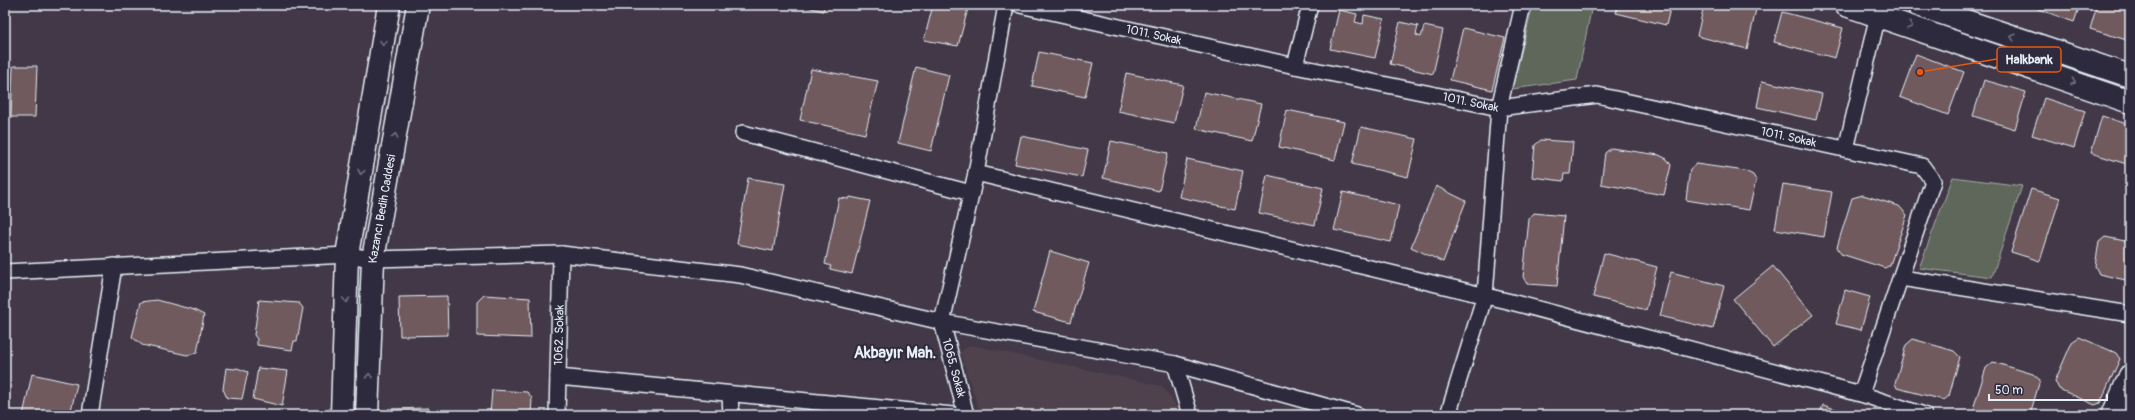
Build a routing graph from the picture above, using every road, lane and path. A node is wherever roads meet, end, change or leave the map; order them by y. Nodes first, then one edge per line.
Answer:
1 (389, 5) edge
2 (418, 5) edge
3 (1006, 5) edge
4 (1020, 5) edge
5 (1310, 5) edge
6 (1523, 5) edge
7 (1846, 5) edge
8 (1918, 5) edge
9 (1878, 14) junction
10 (1295, 66) junction
11 (2130, 76) edge
12 (2130, 102) edge
13 (1499, 108) junction
14 (743, 132) dead end
15 (1846, 149) junction
16 (976, 173) junction
17 (971, 193) junction
18 (561, 254) junction
19 (347, 255) junction
20 (373, 258) junction
21 (114, 266) junction
22 (5, 272) edge
23 (1901, 278) junction
24 (1485, 295) junction
25 (2130, 314) edge
26 (942, 322) junction
27 (1175, 364) junction
28 (2130, 376) edge
29 (558, 377) junction
30 (730, 394) junction
31 (1861, 394) junction
32 (90, 415) edge
33 (342, 415) edge
34 (367, 415) edge
35 (557, 415) edge
36 (730, 415) edge
37 (953, 415) edge
38 (966, 415) edge
39 (1190, 415) edge
40 (1357, 415) edge
41 (1448, 415) edge
42 (1924, 415) edge
43 (2113, 415) edge

1 -> 19 main road
20 -> 2 main road, Kazancı Bedih Caddesi
3 - 16 street
4 - 10 street, 1011. Sokak
5 - 10 street
6 - 13 street
7 - 9 main road
11 -> 8 main road
9 -> 12 main road
9 - 15 street
10 - 13 street, 1011. Sokak
13 - 15 street, 1011. Sokak
13 - 24 street
14 - 17 street
15 - 23 street, 1011. Sokak
16 - 17 street
16 - 24 street
17 - 26 street
18 - 20 street
18 - 26 street
18 - 29 street, 1062. Sokak
19 - 20 street
19 - 21 street
19 -> 33 main road
34 -> 20 main road, Kazancı Bedih Caddesi
21 - 22 street
21 - 32 street
23 - 25 street
23 - 31 street
24 - 31 street
24 - 41 street
26 - 27 street
26 - 38 street, 1065. Sokak
27 - 39 street
27 - 40 street
28 - 43 main road
29 - 30 street
29 - 35 street, 1062. Sokak
30 - 36 street
30 - 37 street
31 - 42 street

